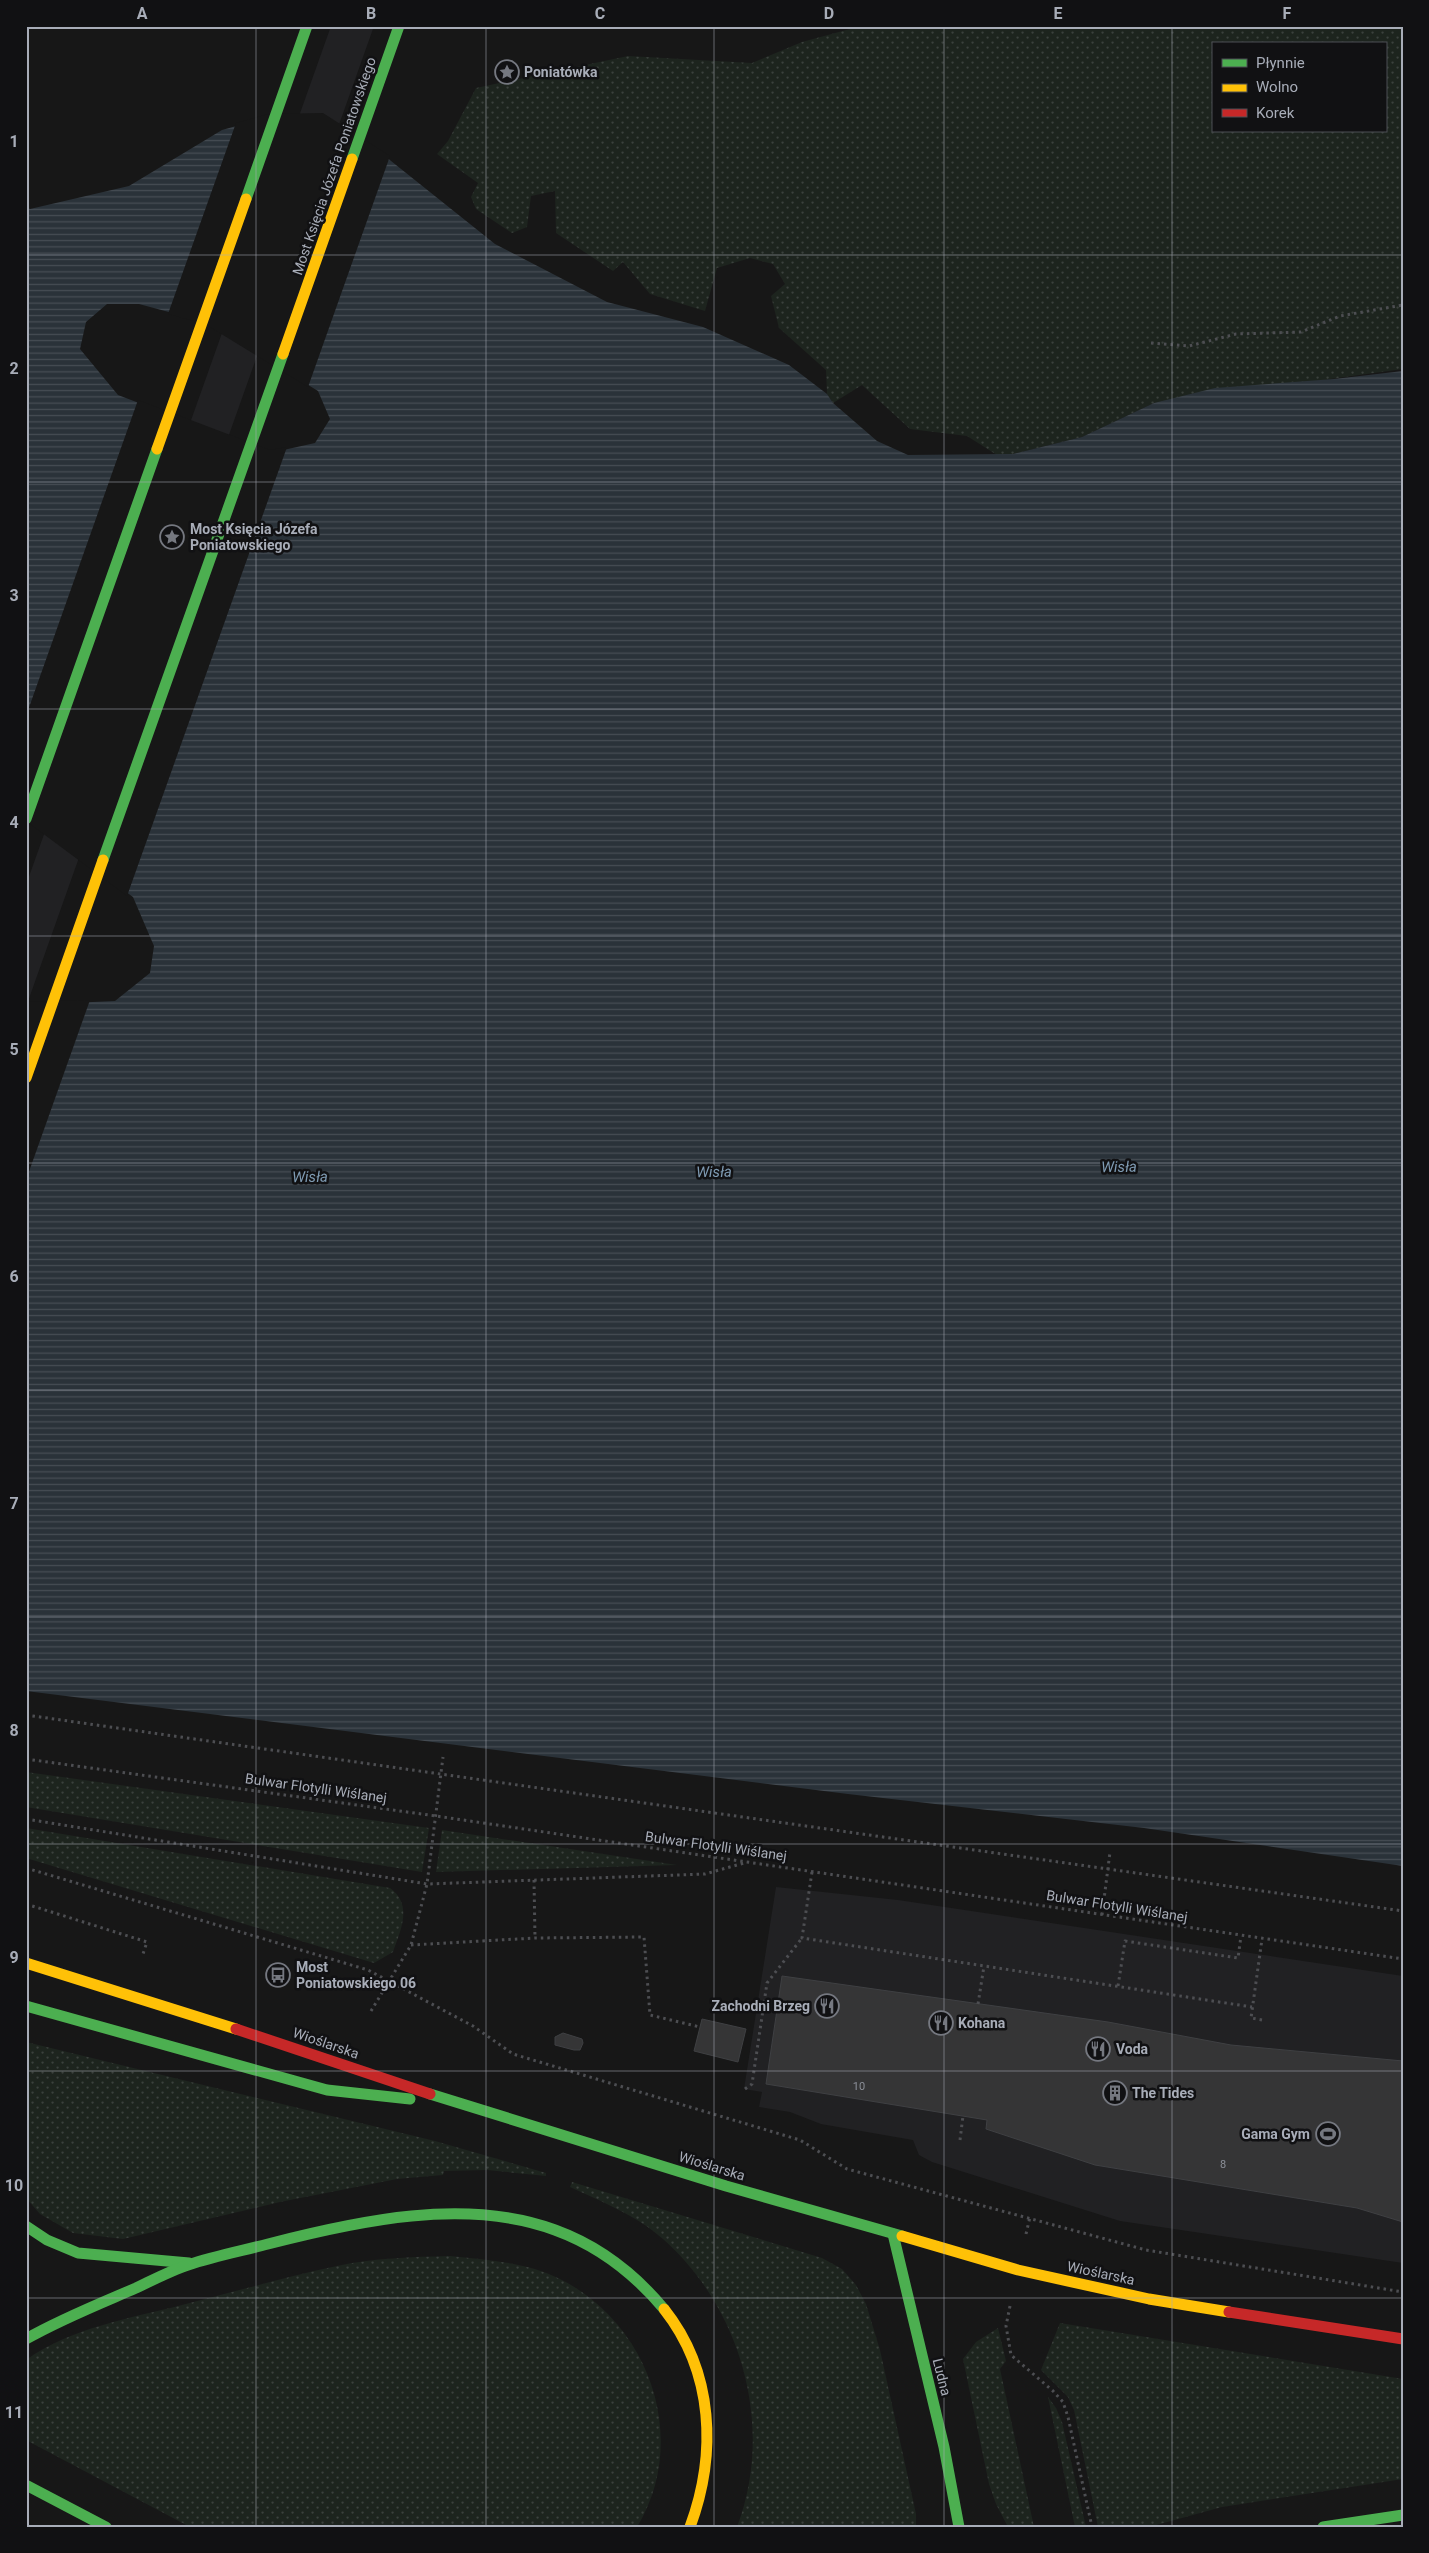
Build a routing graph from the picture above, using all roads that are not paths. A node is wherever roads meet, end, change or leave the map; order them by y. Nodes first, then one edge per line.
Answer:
1 (307, 26) edge
2 (399, 26) edge
3 (26, 819) edge
4 (26, 1078) edge
5 (26, 1963) edge
6 (26, 2006) edge
7 (458, 2104) junction
8 (26, 2226) edge
9 (893, 2234) junction
10 (193, 2263) junction
11 (26, 2339) edge
12 (1403, 2339) edge
13 (26, 2485) edge
14 (1403, 2515) edge
15 (106, 2527) edge
16 (690, 2527) edge
17 (959, 2527) edge
18 (1323, 2527) edge

1 - 3 main road
2 - 4 main road, Most Księcia Józefa Poniatowskiego
5 - 7 main road, Wioślarska
6 - 7 main road
7 - 9 main road, Wioślarska
8 - 10 main road
9 - 12 main road, Wioślarska
9 - 17 main road, Ludna
10 - 11 main road
10 - 16 main road
13 - 15 main road
14 - 18 main road

